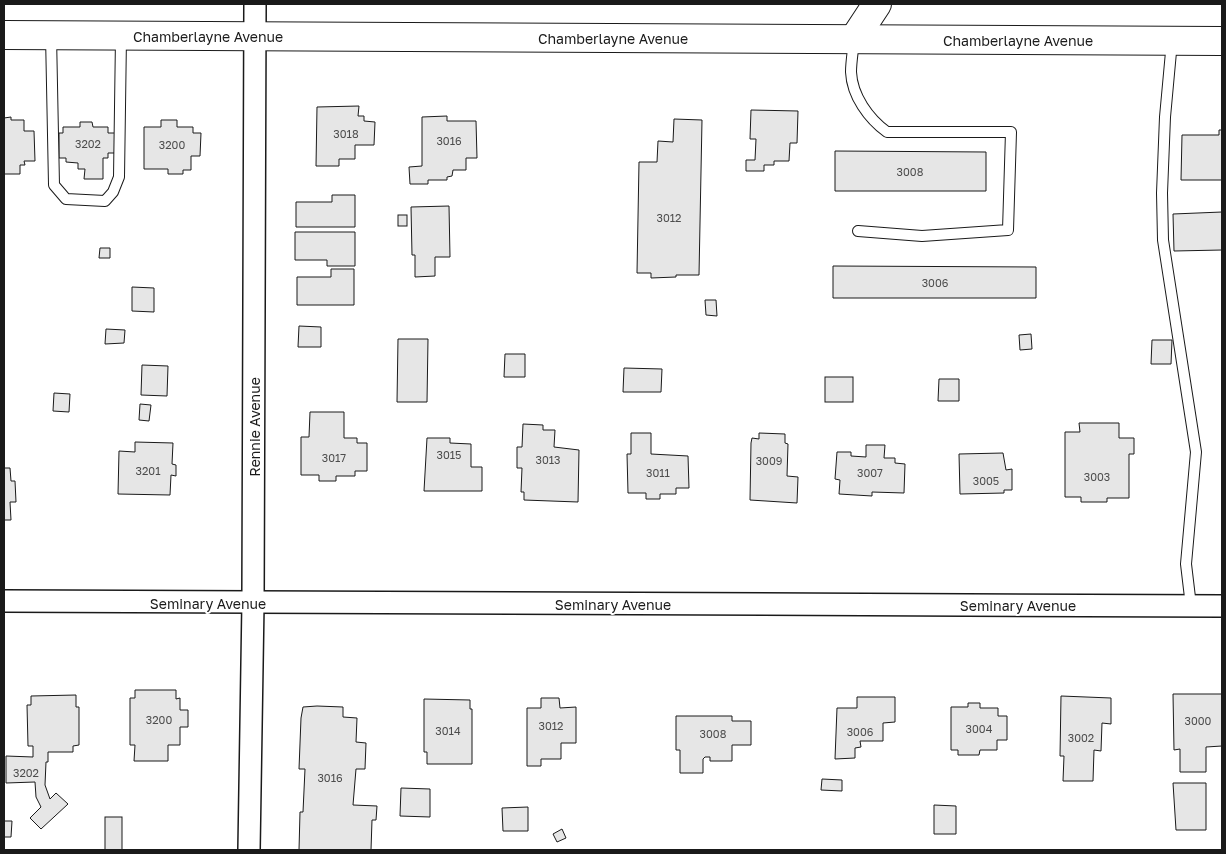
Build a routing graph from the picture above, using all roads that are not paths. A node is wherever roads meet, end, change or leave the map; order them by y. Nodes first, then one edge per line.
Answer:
1 (255, 4) edge
2 (877, 4) edge
3 (4, 35) edge
4 (51, 35) junction
5 (121, 36) junction
6 (257, 36) junction
7 (854, 40) junction
8 (1172, 40) junction
9 (1222, 40) edge
10 (858, 231) dead end
11 (4, 601) edge
12 (253, 603) junction
13 (1191, 606) junction
14 (1222, 606) edge
15 (249, 850) edge

1 - 6 street, Rennie Avenue
2 - 7 main road
3 - 4 main road, Chamberlayne Avenue
4 - 5 main road, Chamberlayne Avenue
4 - 5 lane
5 - 6 main road, Chamberlayne Avenue
6 - 7 main road, Chamberlayne Avenue
6 - 12 street, Rennie Avenue
7 - 8 main road, Chamberlayne Avenue
7 - 10 lane
8 - 9 main road, Chamberlayne Avenue
8 - 13 lane
11 - 12 street, Seminary Avenue
12 - 13 street, Seminary Avenue
12 - 15 street, Rennie Avenue
13 - 14 street, Seminary Avenue

